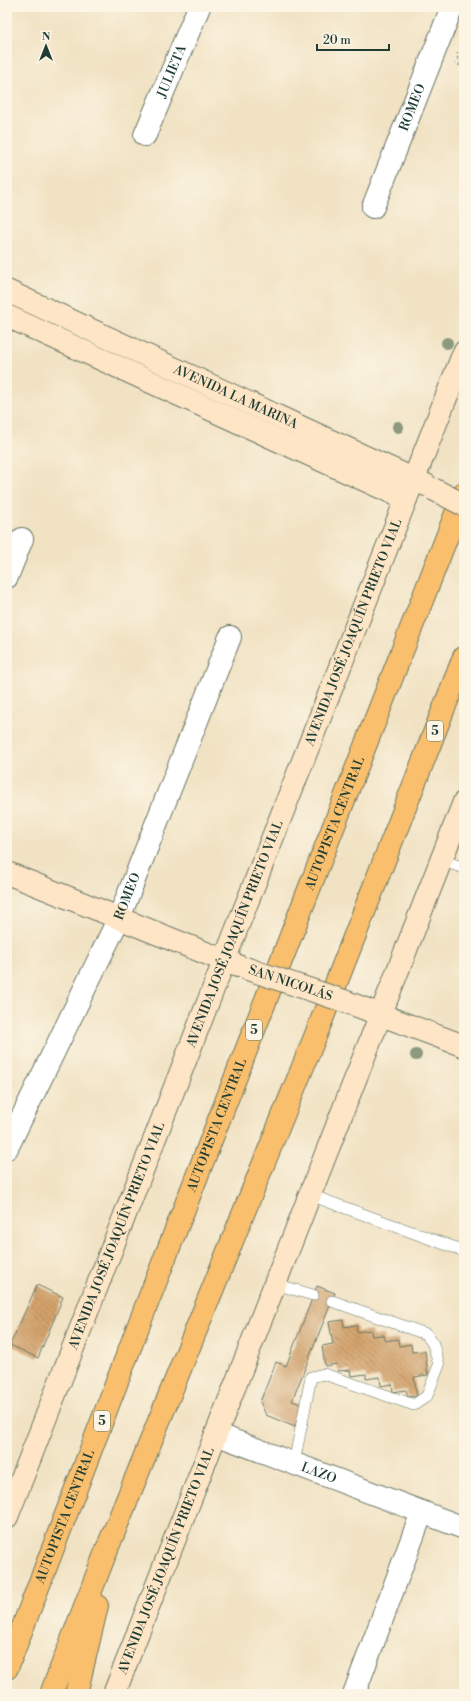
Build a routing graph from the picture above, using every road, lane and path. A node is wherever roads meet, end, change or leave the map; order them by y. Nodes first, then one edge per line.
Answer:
1 (199, 7) edge
2 (452, 7) edge
3 (146, 135) dead end
4 (373, 207) dead end
5 (7, 291) edge
6 (7, 316) edge
7 (84, 327) junction
8 (74, 347) junction
9 (464, 352) edge
10 (414, 479) junction
11 (464, 493) edge
12 (406, 499) junction
13 (464, 505) edge
14 (22, 539) dead end
15 (7, 577) edge
16 (230, 637) dead end
17 (464, 657) edge
18 (464, 802) edge
19 (441, 860) junction
20 (464, 868) edge
21 (7, 873) edge
22 (119, 918) junction
23 (224, 960) junction
24 (381, 1015) junction
25 (464, 1046) edge
26 (7, 1148) edge
27 (310, 1195) junction
28 (464, 1251) edge
29 (275, 1284) junction
30 (314, 1295) dead end
31 (332, 1301) dead end
32 (216, 1434) junction
33 (294, 1463) junction
34 (422, 1512) junction
35 (7, 1517) edge
36 (464, 1528) edge
37 (61, 1529) junction
38 (107, 1549) junction
39 (7, 1628) edge
40 (7, 1668) edge
41 (51, 1694) edge
42 (76, 1694) edge
43 (114, 1694) edge
44 (354, 1694) edge

1 - 3 street, JULIETA
2 - 4 street, ROMEO
5 - 7 main road, AVENIDA LA MARINA
6 - 8 main road, AVENIDA LA MARINA
7 - 8 main road
7 - 10 main road, AVENIDA LA MARINA
8 - 12 main road, AVENIDA LA MARINA
9 - 10 main road, AVENIDA JOSÉ JOAQUÍN PRIETO VIAL
10 - 12 main road, AVENIDA JOSÉ JOAQUÍN PRIETO VIAL
10 - 13 main road, AVENIDA LA MARINA, bridge
11 - 37 highway, AUTOPISTA CENTRAL / 5
12 - 23 main road, AVENIDA JOSÉ JOAQUÍN PRIETO VIAL
14 - 15 street
16 - 22 street, ROMEO
17 - 38 highway, 5
18 - 19 main road, AVENIDA JOSÉ JOAQUÍN PRIETO VIAL
19 - 20 lane
19 - 24 main road, AVENIDA JOSÉ JOAQUÍN PRIETO VIAL
21 - 22 main road, SAN NICOLÁS
22 - 23 main road, SAN NICOLÁS
22 - 26 street, ROMEO
23 - 24 main road, SAN NICOLÁS, bridge
23 - 35 main road, AVENIDA JOSÉ JOAQUÍN PRIETO VIAL
24 - 25 main road, SAN NICOLÁS
24 - 27 main road, AVENIDA JOSÉ JOAQUÍN PRIETO VIAL
27 - 28 lane
27 - 29 main road, AVENIDA JOSÉ JOAQUÍN PRIETO VIAL
29 - 30 lane
29 - 32 main road, AVENIDA JOSÉ JOAQUÍN PRIETO VIAL
31 - 33 lane
32 - 33 street, LAZO
32 - 43 main road, AVENIDA JOSÉ JOAQUÍN PRIETO VIAL
33 - 34 street, LAZO
34 - 36 street, LAZO
34 - 44 street
37 - 39 highway
37 - 40 highway, AUTOPISTA CENTRAL / 5
38 - 41 highway, 5
38 - 42 highway

